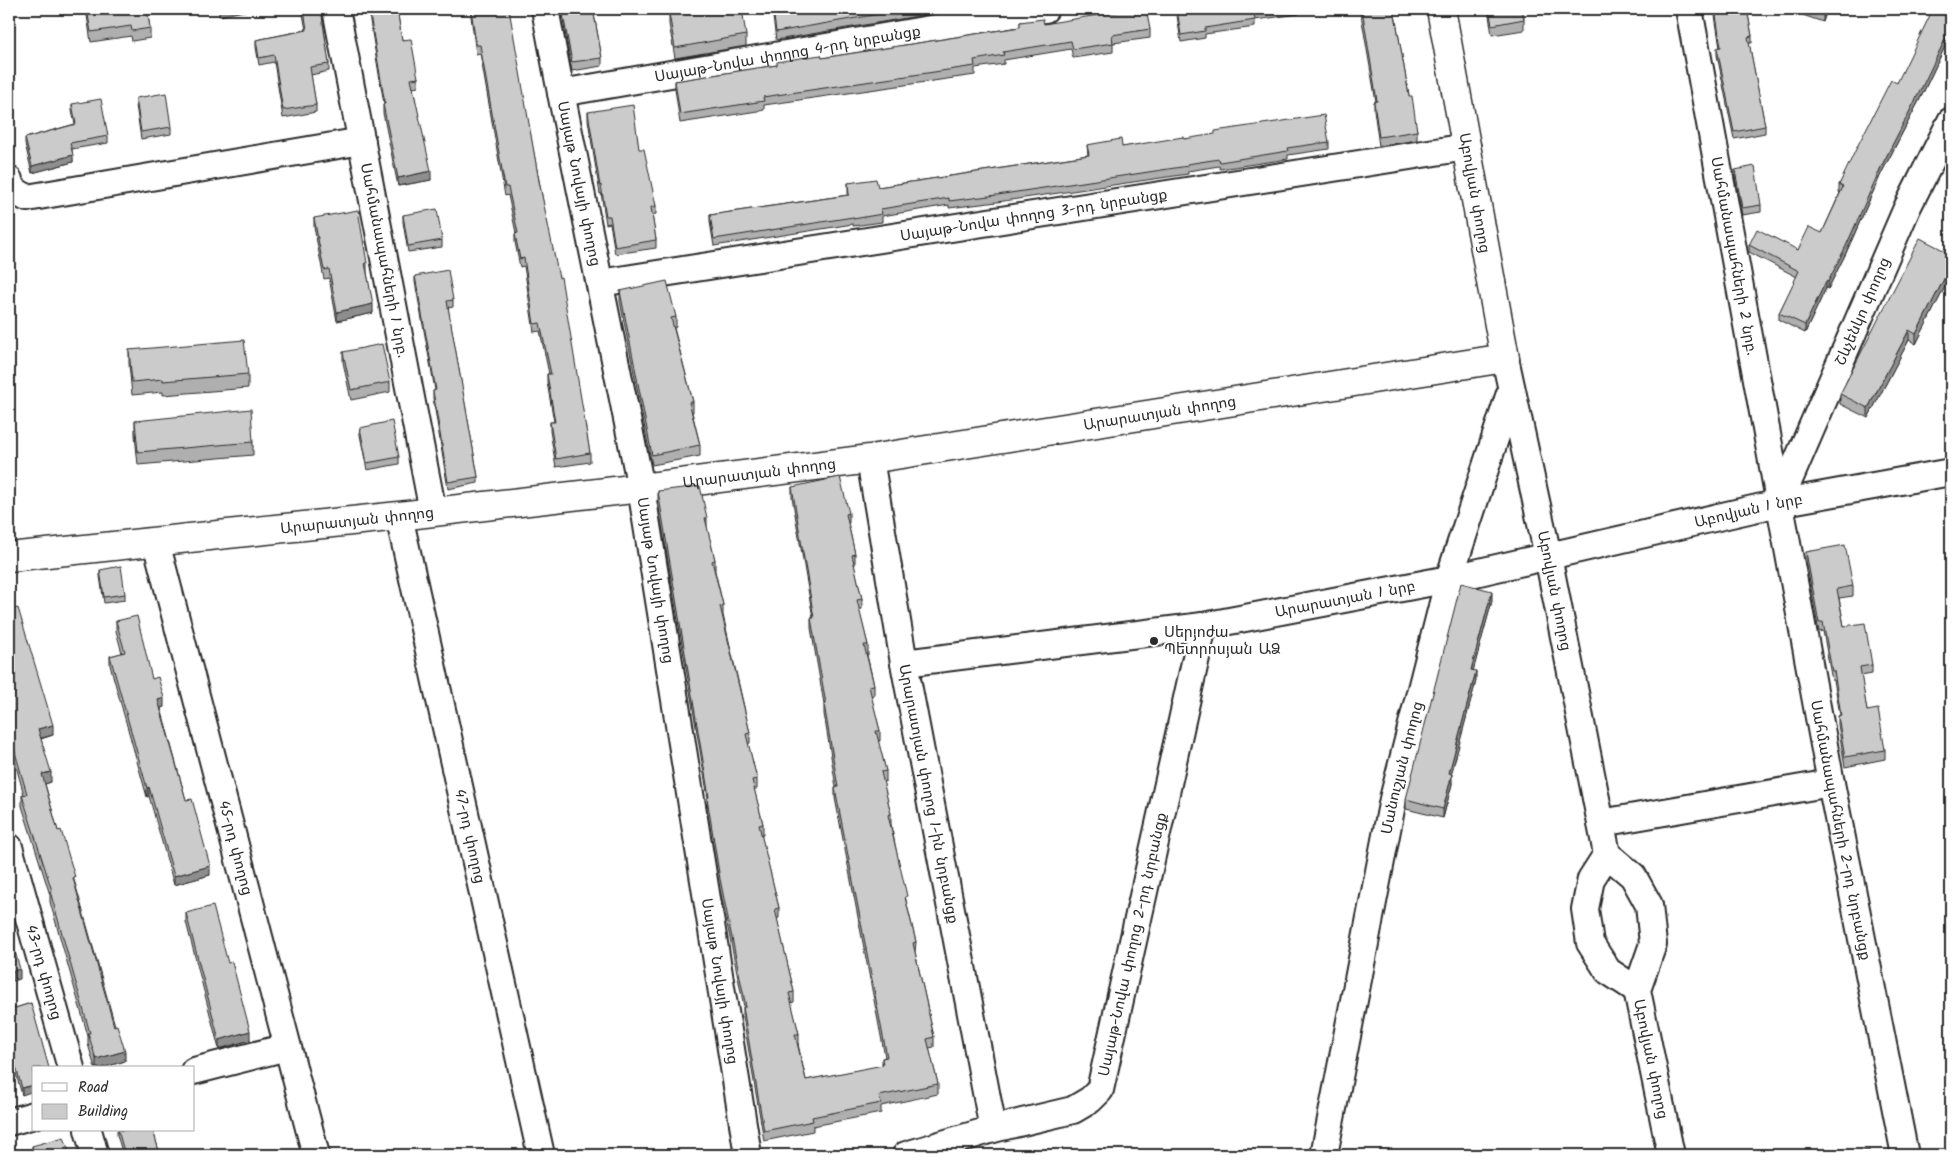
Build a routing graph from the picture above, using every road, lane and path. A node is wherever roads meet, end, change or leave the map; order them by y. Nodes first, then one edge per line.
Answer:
1 (336, 9) edge
2 (545, 9) edge
3 (1045, 9) edge
4 (1441, 9) edge
5 (1689, 9) edge
6 (561, 93) junction
7 (1951, 121) edge
8 (362, 141) junction
9 (1467, 147) junction
10 (9, 180) edge
11 (600, 283) junction
12 (1505, 358) junction
13 (1511, 388) junction
14 (870, 459) junction
15 (1951, 472) edge
16 (641, 488) junction
17 (1779, 504) junction
18 (433, 512) junction
19 (399, 516) junction
20 (156, 542) junction
21 (1548, 556) junction
22 (9, 558) edge
23 (1449, 579) junction
24 (1203, 626) junction
25 (904, 663) junction
26 (1831, 783) junction
27 (1601, 824) junction
28 (9, 847) edge
29 (1607, 854) junction
30 (1637, 990) junction
31 (287, 1047) junction
32 (70, 1066) edge
33 (195, 1071) edge
34 (32, 1116) edge
35 (9, 1122) edge
36 (992, 1129) junction
37 (89, 1132) edge
38 (95, 1155) edge
39 (316, 1155) edge
40 (542, 1155) edge
41 (748, 1155) edge
42 (906, 1155) edge
43 (1324, 1155) edge
44 (1671, 1155) edge
45 (1905, 1155) edge

1 - 8 street, Սահմանապահների 1 նրբ.
2 - 6 street, Սայաթ Նովայի փողոց
3 - 6 street, Սայաթ-Նովա փողոց 4-րդ նրբանցք
4 - 9 main road, Աբովյան փողոց
5 - 17 street, Սահմանապահների 2 նրբ.
6 - 11 street, Սայաթ Նովայի փողոց
7 - 17 street, Շևչենկո փողոց
8 - 10 street
8 - 18 street, Սահմանապահների 1 նրբ.
9 - 11 street, Սայաթ-Նովա փողոց 3-րդ նրբանցք
9 - 12 main road, Աբովյան փողոց
11 - 16 street, Սայաթ Նովայի փողոց
12 - 13 street, Աբովյան փողոց
12 - 14 main road, Արարատյան փողոց
13 - 21 street, Աբովյան փողոց
13 - 23 street, Մանուշյան փողոց
14 - 16 main road, Արարատյան փողոց
14 - 25 street, Արարատյան փողոց 1-ին նրբանցք
15 - 17 street, Աբովյան 1 նրբ
16 - 18 main road, Արարատյան փողոց
16 - 41 street, Սայաթ Նովայի փողոց
17 - 21 street, Աբովյան 1 նրբ
17 - 26 street, Սահմանապահների 2-րդ նրբանցք
18 - 19 main road, Արարատյան փողոց
19 - 20 main road, Արարատյան փողոց
19 - 40 street, 47-րդ փողոց
20 - 22 main road, Արարատյան փողոց
20 - 31 street, 45-րդ փողոց
21 - 23 street, Արարատյան 1 նրբ
21 - 27 street, Աբովյան փողոց
23 - 24 street, Արարատյան 1 նրբ
23 - 43 street, Մանուշյան փողոց
24 - 25 street, Արարատյան 1 նրբ
24 - 36 street, Սայաթ-Նովա փողոց 2-րդ նրբանցք
25 - 36 street, Արարատյան փողոց 1-ին նրբանցք
26 - 27 street
26 - 45 street, Սահմանապահների 2-րդ նրբանցք
27 - 29 street, Աբովյան փողոց
28 - 32 street, 43-րդ փողոց
29 - 30 street, Աբովյան փողոց
29 - 30 street
30 - 44 street, Աբովյան փողոց
31 - 33 street
31 - 39 street, 45-րդ փողոց
34 - 35 street
36 - 42 street, Սայաթ-Նովա փողոց 2-րդ նրբանցք
37 - 38 street

